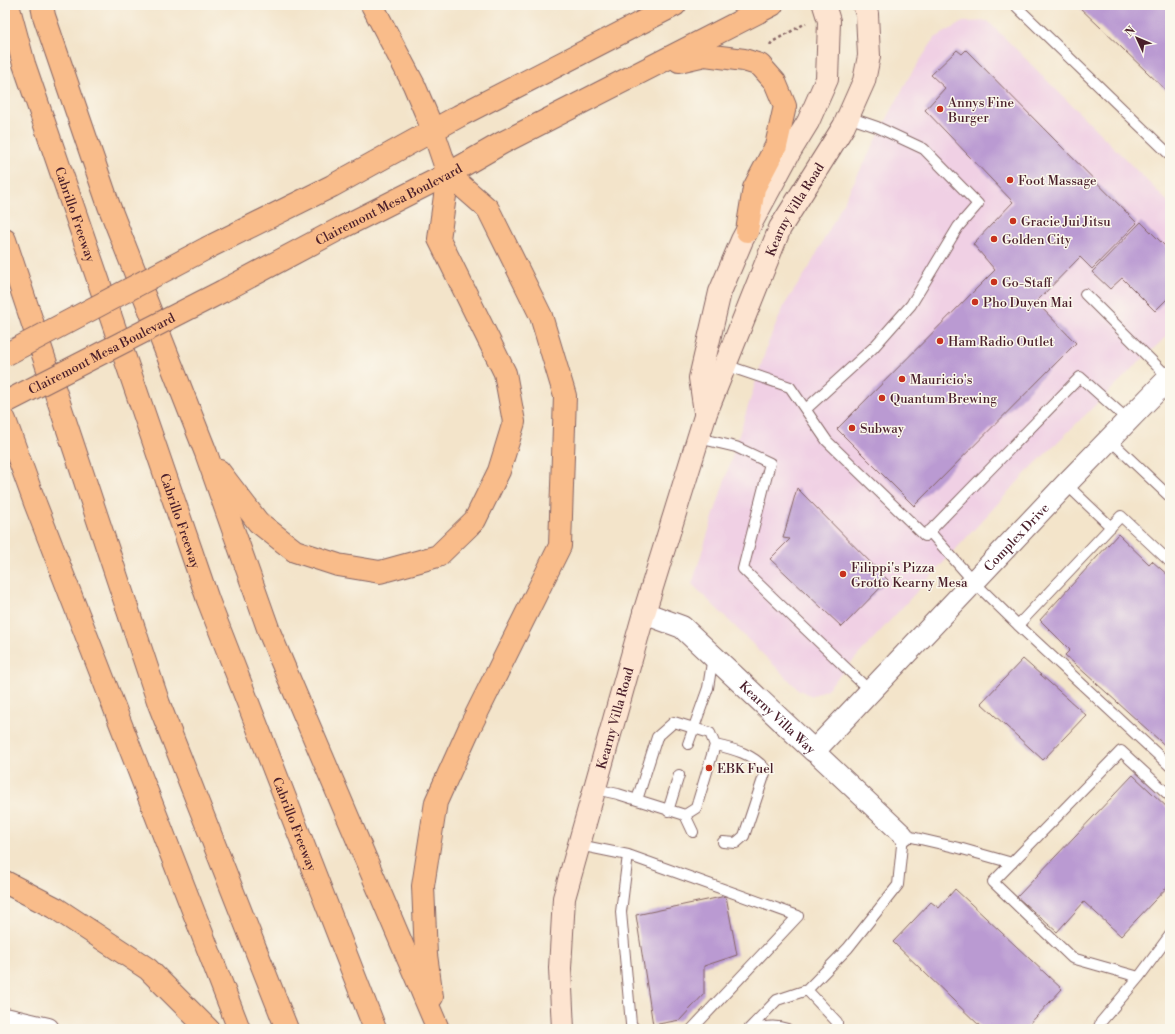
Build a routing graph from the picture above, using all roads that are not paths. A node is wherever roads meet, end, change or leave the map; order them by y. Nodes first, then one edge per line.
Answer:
1 (8, 5) edge
2 (42, 5) edge
3 (372, 5) edge
4 (675, 5) edge
5 (772, 5) edge
6 (824, 5) edge
7 (864, 5) edge
8 (1019, 5) edge
9 (656, 65) junction
10 (848, 117) junction
11 (433, 130) junction
12 (1170, 155) edge
13 (448, 174) junction
14 (747, 231) junction
15 (5, 240) edge
16 (1085, 294) dead end
17 (5, 355) edge
18 (725, 365) junction
19 (1170, 378) edge
20 (5, 402) edge
21 (806, 408) junction
22 (706, 413) junction
23 (5, 420) edge
24 (1128, 420) junction
25 (698, 438) junction
26 (1109, 440) junction
27 (206, 453) junction
28 (1066, 484) junction
29 (1169, 494) edge
30 (1111, 527) junction
31 (929, 531) junction
32 (1170, 562) edge
33 (974, 582) junction
34 (644, 613) junction
35 (1018, 626) junction
36 (713, 656) junction
37 (870, 691) junction
38 (694, 728) junction
39 (688, 744) dead end
40 (715, 745) junction
41 (814, 751) junction
42 (1170, 766) edge
43 (678, 775) dead end
44 (595, 789) junction
45 (1170, 796) edge
46 (637, 800) junction
47 (668, 811) junction
48 (685, 815) junction
49 (693, 832) dead end
50 (903, 835) junction
51 (723, 842) dead end
52 (579, 845) junction
53 (628, 855) junction
54 (1012, 862) junction
55 (5, 882) edge
56 (1170, 935) edge
57 (1139, 978) junction
58 (807, 990) junction
59 (5, 1019) edge
60 (437, 1028) edge
61 (48, 1029) edge
62 (208, 1029) edge
63 (238, 1029) edge
64 (287, 1029) edge
65 (375, 1029) edge
66 (564, 1029) edge
67 (635, 1029) edge
68 (692, 1029) edge
69 (749, 1029) edge
70 (757, 1029) edge
71 (787, 1029) edge
72 (837, 1029) edge
73 (1098, 1029) edge

1 - 65 main road, Cabrillo Freeway
2 - 27 main road
3 - 11 main road
4 - 11 main road
5 - 9 main road, Clairemont Mesa Boulevard
6 - 14 main road, Kearny Villa Road
7 - 10 main road, Kearny Villa Road
8 - 12 lane
9 - 13 main road, Clairemont Mesa Boulevard
9 - 14 main road
10 - 18 main road, Kearny Villa Road
10 - 21 lane
11 - 13 main road
11 - 17 main road, bridge
13 - 20 main road, Clairemont Mesa Boulevard, bridge
13 - 27 main road
13 - 60 main road
14 - 22 main road, Kearny Villa Road
15 - 64 main road
16 - 19 lane
18 - 21 lane
18 - 22 main road, Kearny Villa Road
19 - 24 street, Complex Drive
21 - 31 lane
22 - 25 main road, Kearny Villa Road
23 - 63 main road
24 - 26 street, Complex Drive
24 - 31 lane
25 - 34 main road, Kearny Villa Road
25 - 37 lane
26 - 28 street, Complex Drive
26 - 29 lane
27 - 60 main road
28 - 30 lane
28 - 33 street, Complex Drive
30 - 32 lane
30 - 35 lane
31 - 33 lane
33 - 35 lane
33 - 37 street, Complex Drive
34 - 36 street, Kearny Villa Way
34 - 44 main road, Kearny Villa Road
35 - 42 lane
36 - 38 lane
36 - 41 street, Kearny Villa Way
37 - 41 street, Complex Drive
38 - 39 lane
38 - 40 lane
38 - 46 lane
40 - 48 lane
40 - 51 lane
41 - 50 street, Kearny Villa Way
43 - 47 lane
44 - 46 lane
44 - 52 main road, Kearny Villa Road
45 - 54 lane
46 - 47 lane
47 - 48 lane
48 - 49 lane
50 - 54 lane
50 - 58 lane
52 - 53 lane
52 - 66 main road, Kearny Villa Road
53 - 67 lane
53 - 68 lane
54 - 57 lane
55 - 62 main road
56 - 57 lane
57 - 73 lane
58 - 69 lane
58 - 72 lane
59 - 61 street
70 - 71 lane

